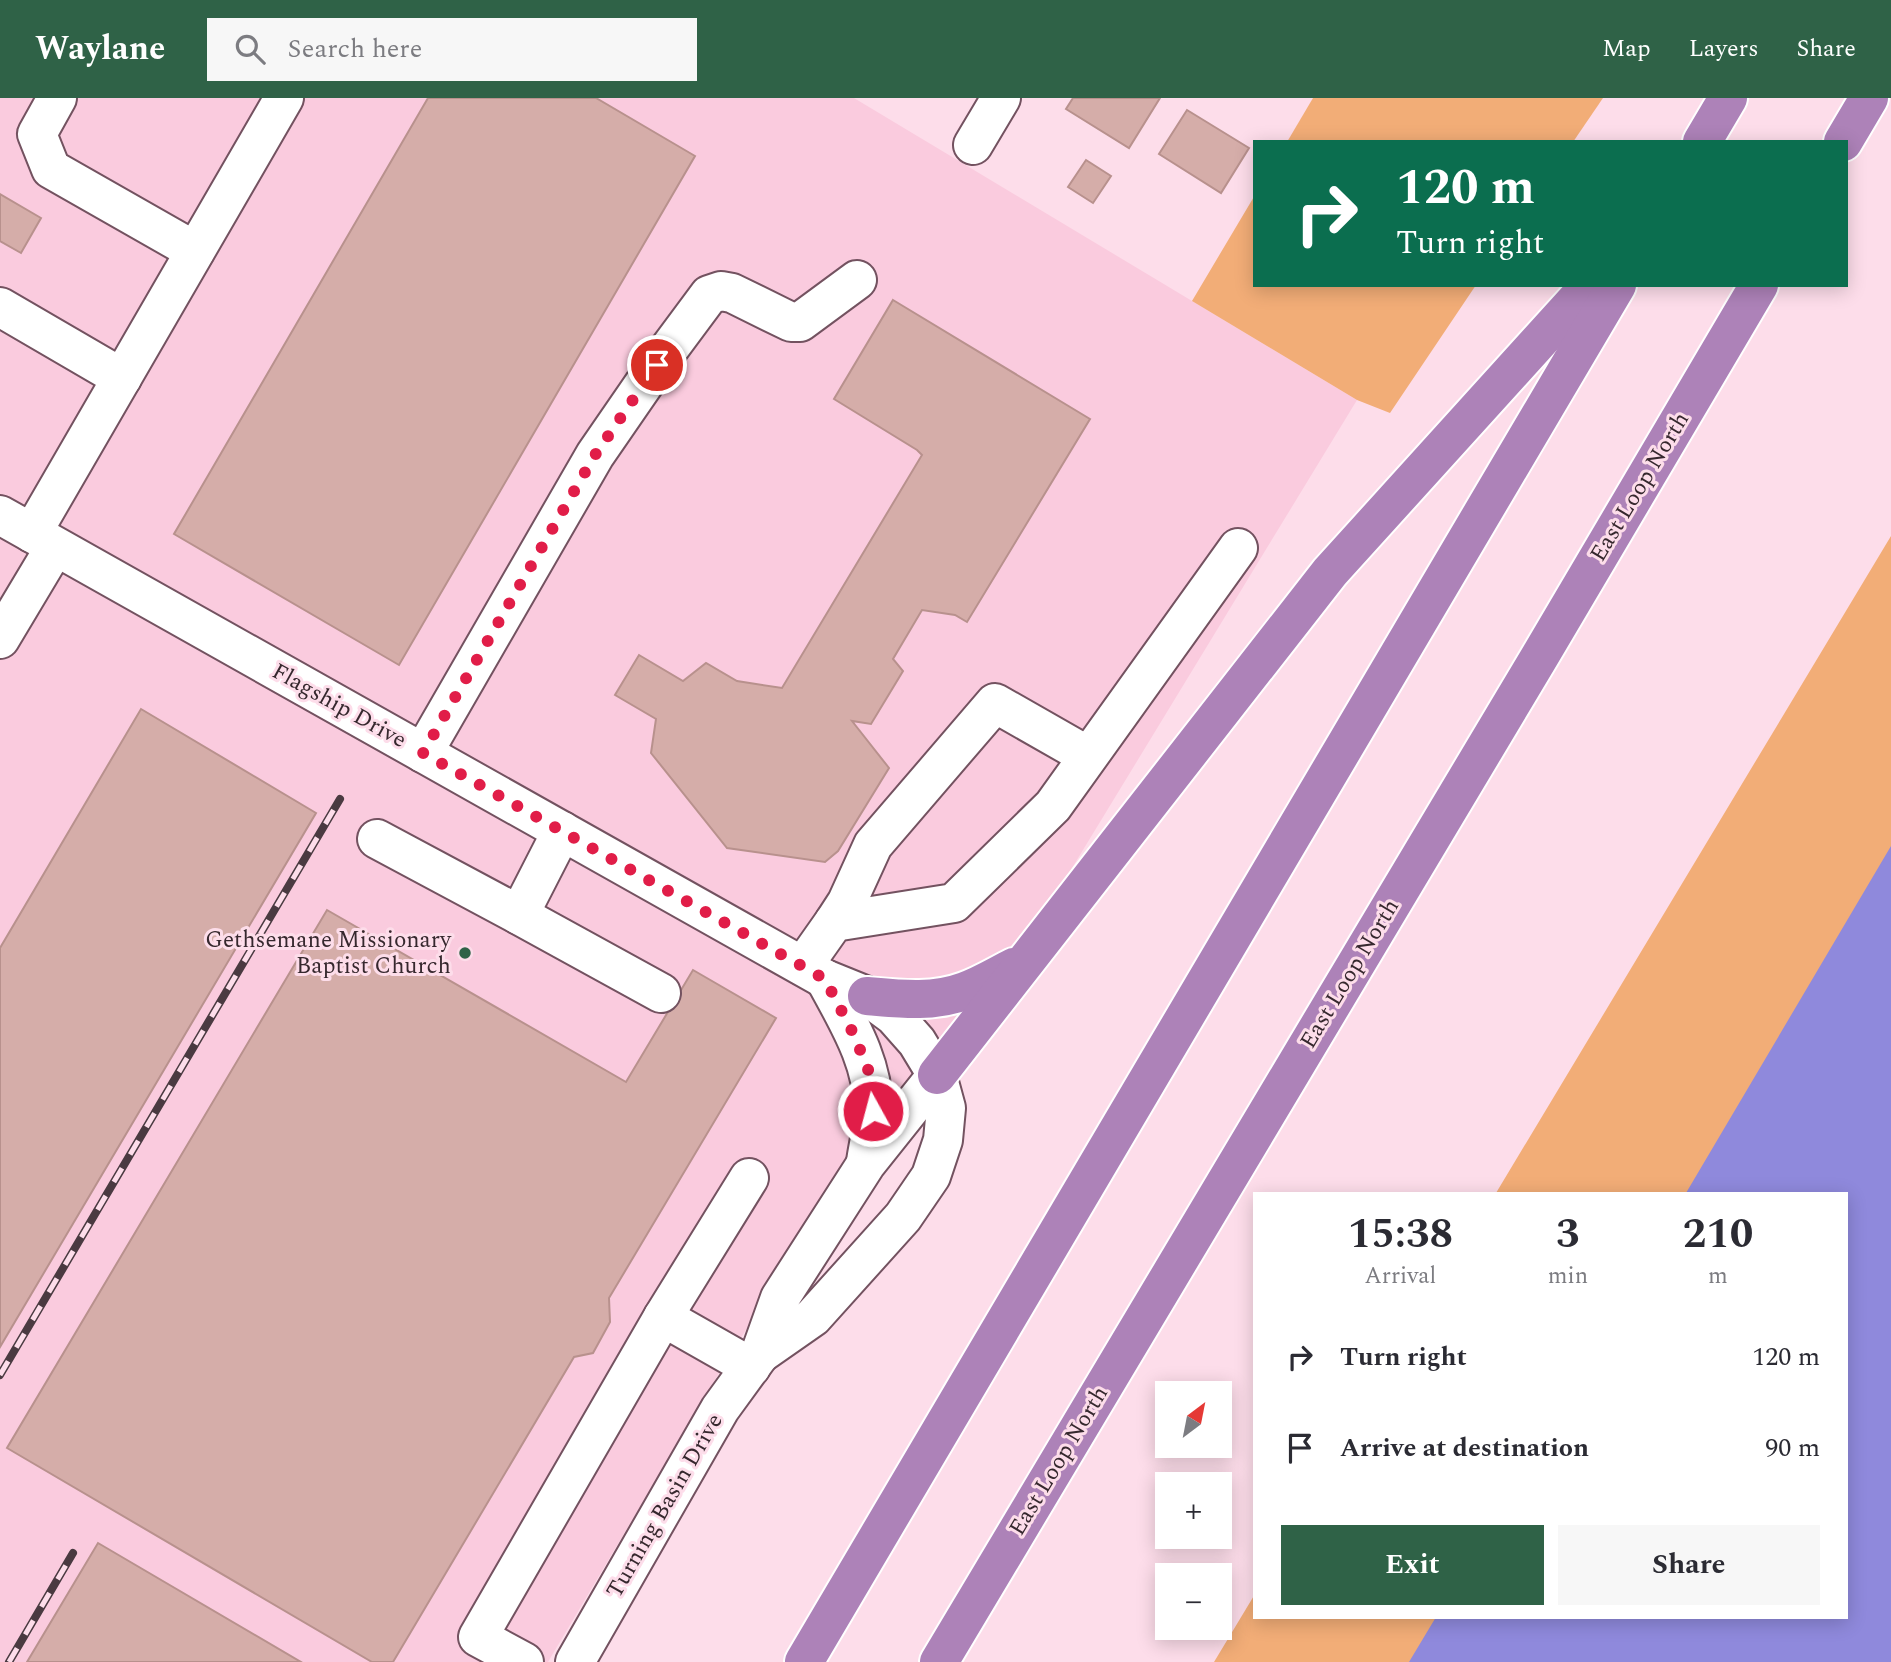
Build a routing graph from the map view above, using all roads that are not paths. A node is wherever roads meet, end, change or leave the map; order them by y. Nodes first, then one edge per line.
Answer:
1 (57, 98) edge
2 (284, 98) edge
3 (1001, 98) edge
4 (1728, 98) edge
5 (1869, 98) edge
6 (1703, 140) edge
7 (1844, 140) edge
8 (973, 145) dead end
9 (195, 251) junction
10 (857, 280) dead end
11 (1588, 287) edge
12 (1616, 287) edge
13 (1758, 287) edge
14 (0, 307) edge
15 (122, 377) junction
16 (29, 532) edge
17 (1238, 548) dead end
18 (0, 639) edge
19 (423, 753) junction
20 (1088, 756) junction
21 (562, 831) junction
22 (377, 839) dead end
23 (519, 915) junction
24 (834, 922) junction
25 (1025, 961) junction
26 (814, 972) junction
27 (661, 993) dead end
28 (867, 996) junction
29 (936, 1074) junction
30 (866, 1164) junction
31 (749, 1178) dead end
32 (663, 1317) junction
33 (755, 1361) junction
34 (524, 1662) edge
35 (575, 1662) edge
36 (804, 1662) edge
37 (939, 1662) edge

1 - 9 street
2 - 9 street
3 - 8 street
4 - 6 highway
5 - 7 highway
9 - 15 street
10 - 19 street
11 - 25 highway
12 - 36 highway
13 - 37 highway, East Loop North
14 - 15 street
15 - 16 street
16 - 18 street
16 - 19 street, Flagship Drive
17 - 20 street
19 - 21 street, Flagship Drive
20 - 24 street
20 - 24 street
21 - 23 street
21 - 26 street, Flagship Drive
22 - 23 street
23 - 27 street
24 - 26 street
25 - 28 highway
25 - 29 highway
26 - 28 street, Flagship Drive
26 - 30 street
28 - 29 street, Flagship Drive
29 - 30 street, Turning Basin Drive
29 - 33 street, Turning Basin Drive
30 - 33 street, Turning Basin Drive
31 - 32 street
32 - 33 street
32 - 34 street
33 - 35 street, Turning Basin Drive

